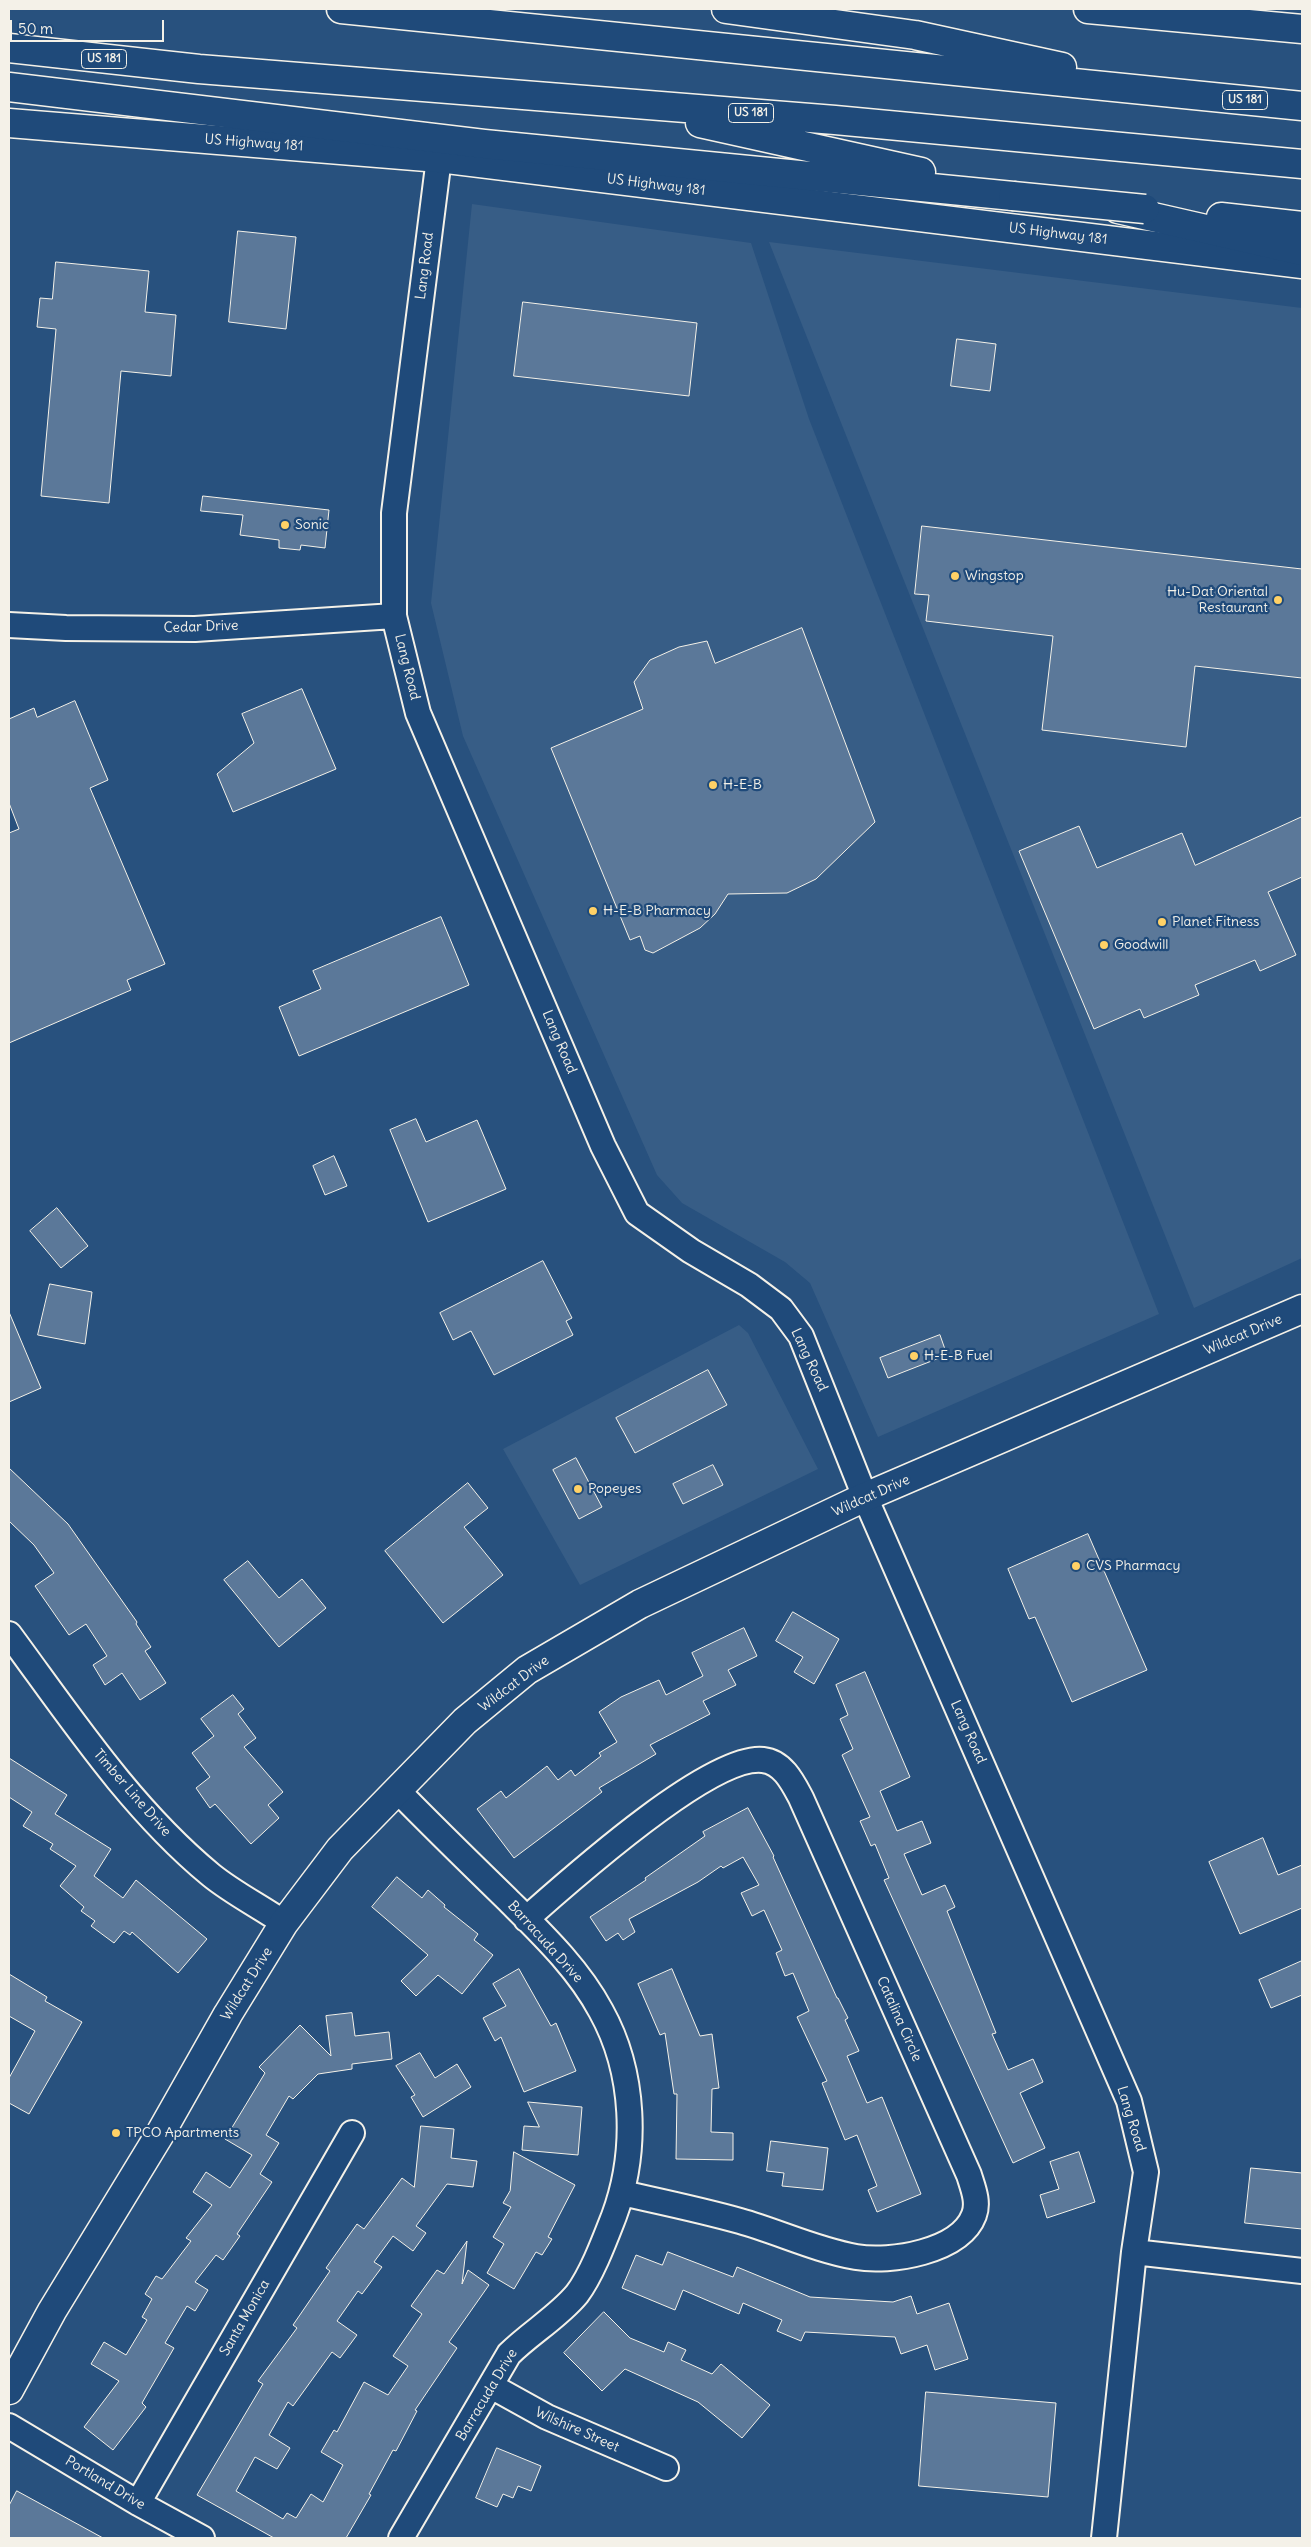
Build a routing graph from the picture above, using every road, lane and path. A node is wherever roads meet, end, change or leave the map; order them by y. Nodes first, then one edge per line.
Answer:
1 (341, 9) edge
2 (726, 9) edge
3 (1088, 9) edge
4 (1289, 21) edge
5 (9, 48) edge
6 (9, 87) edge
7 (1188, 95) junction
8 (603, 101) junction
9 (1302, 106) edge
10 (9, 123) edge
11 (439, 158) junction
12 (1302, 164) edge
13 (1302, 226) edge
14 (1302, 251) edge
15 (1302, 264) edge
16 (394, 616) junction
17 (9, 625) edge
18 (1302, 1309) edge
19 (865, 1498) junction
20 (9, 1634) edge
21 (397, 1790) junction
22 (526, 1919) junction
23 (284, 1923) junction
24 (352, 2133) dead end
25 (622, 2192) junction
26 (1134, 2252) junction
27 (1302, 2271) edge
28 (491, 2386) junction
29 (9, 2390) edge
30 (9, 2426) edge
31 (666, 2468) dead end
32 (138, 2504) junction
33 (202, 2538) edge
34 (401, 2538) edge
35 (1104, 2538) edge

1 - 7 main road, US 181
2 - 7 main road
3 - 4 main road
5 - 8 main road, US 181
6 - 13 main road, bridge
7 - 9 main road, US 181
8 - 12 main road, US 181
8 - 14 main road
10 - 11 main road, US Highway 181
11 - 15 main road, US Highway 181
11 - 16 street, Lang Road
16 - 17 street, Cedar Drive
16 - 19 street, Lang Road
18 - 19 main road, Wildcat Drive
19 - 21 main road, Wildcat Drive
19 - 26 street, Lang Road
20 - 23 street, Timber Line Drive
21 - 22 street, Barracuda Drive
21 - 23 main road, Wildcat Drive
22 - 25 street, Barracuda Drive
22 - 25 street, Catalina Circle
23 - 29 main road, Wildcat Drive
24 - 32 street, Santa Monica
25 - 28 street, Barracuda Drive
26 - 27 street
26 - 35 street, Lang Road
28 - 31 street, Wilshire Street
28 - 34 street, Barracuda Drive
30 - 32 street, Portland Drive
32 - 33 street, Portland Drive

